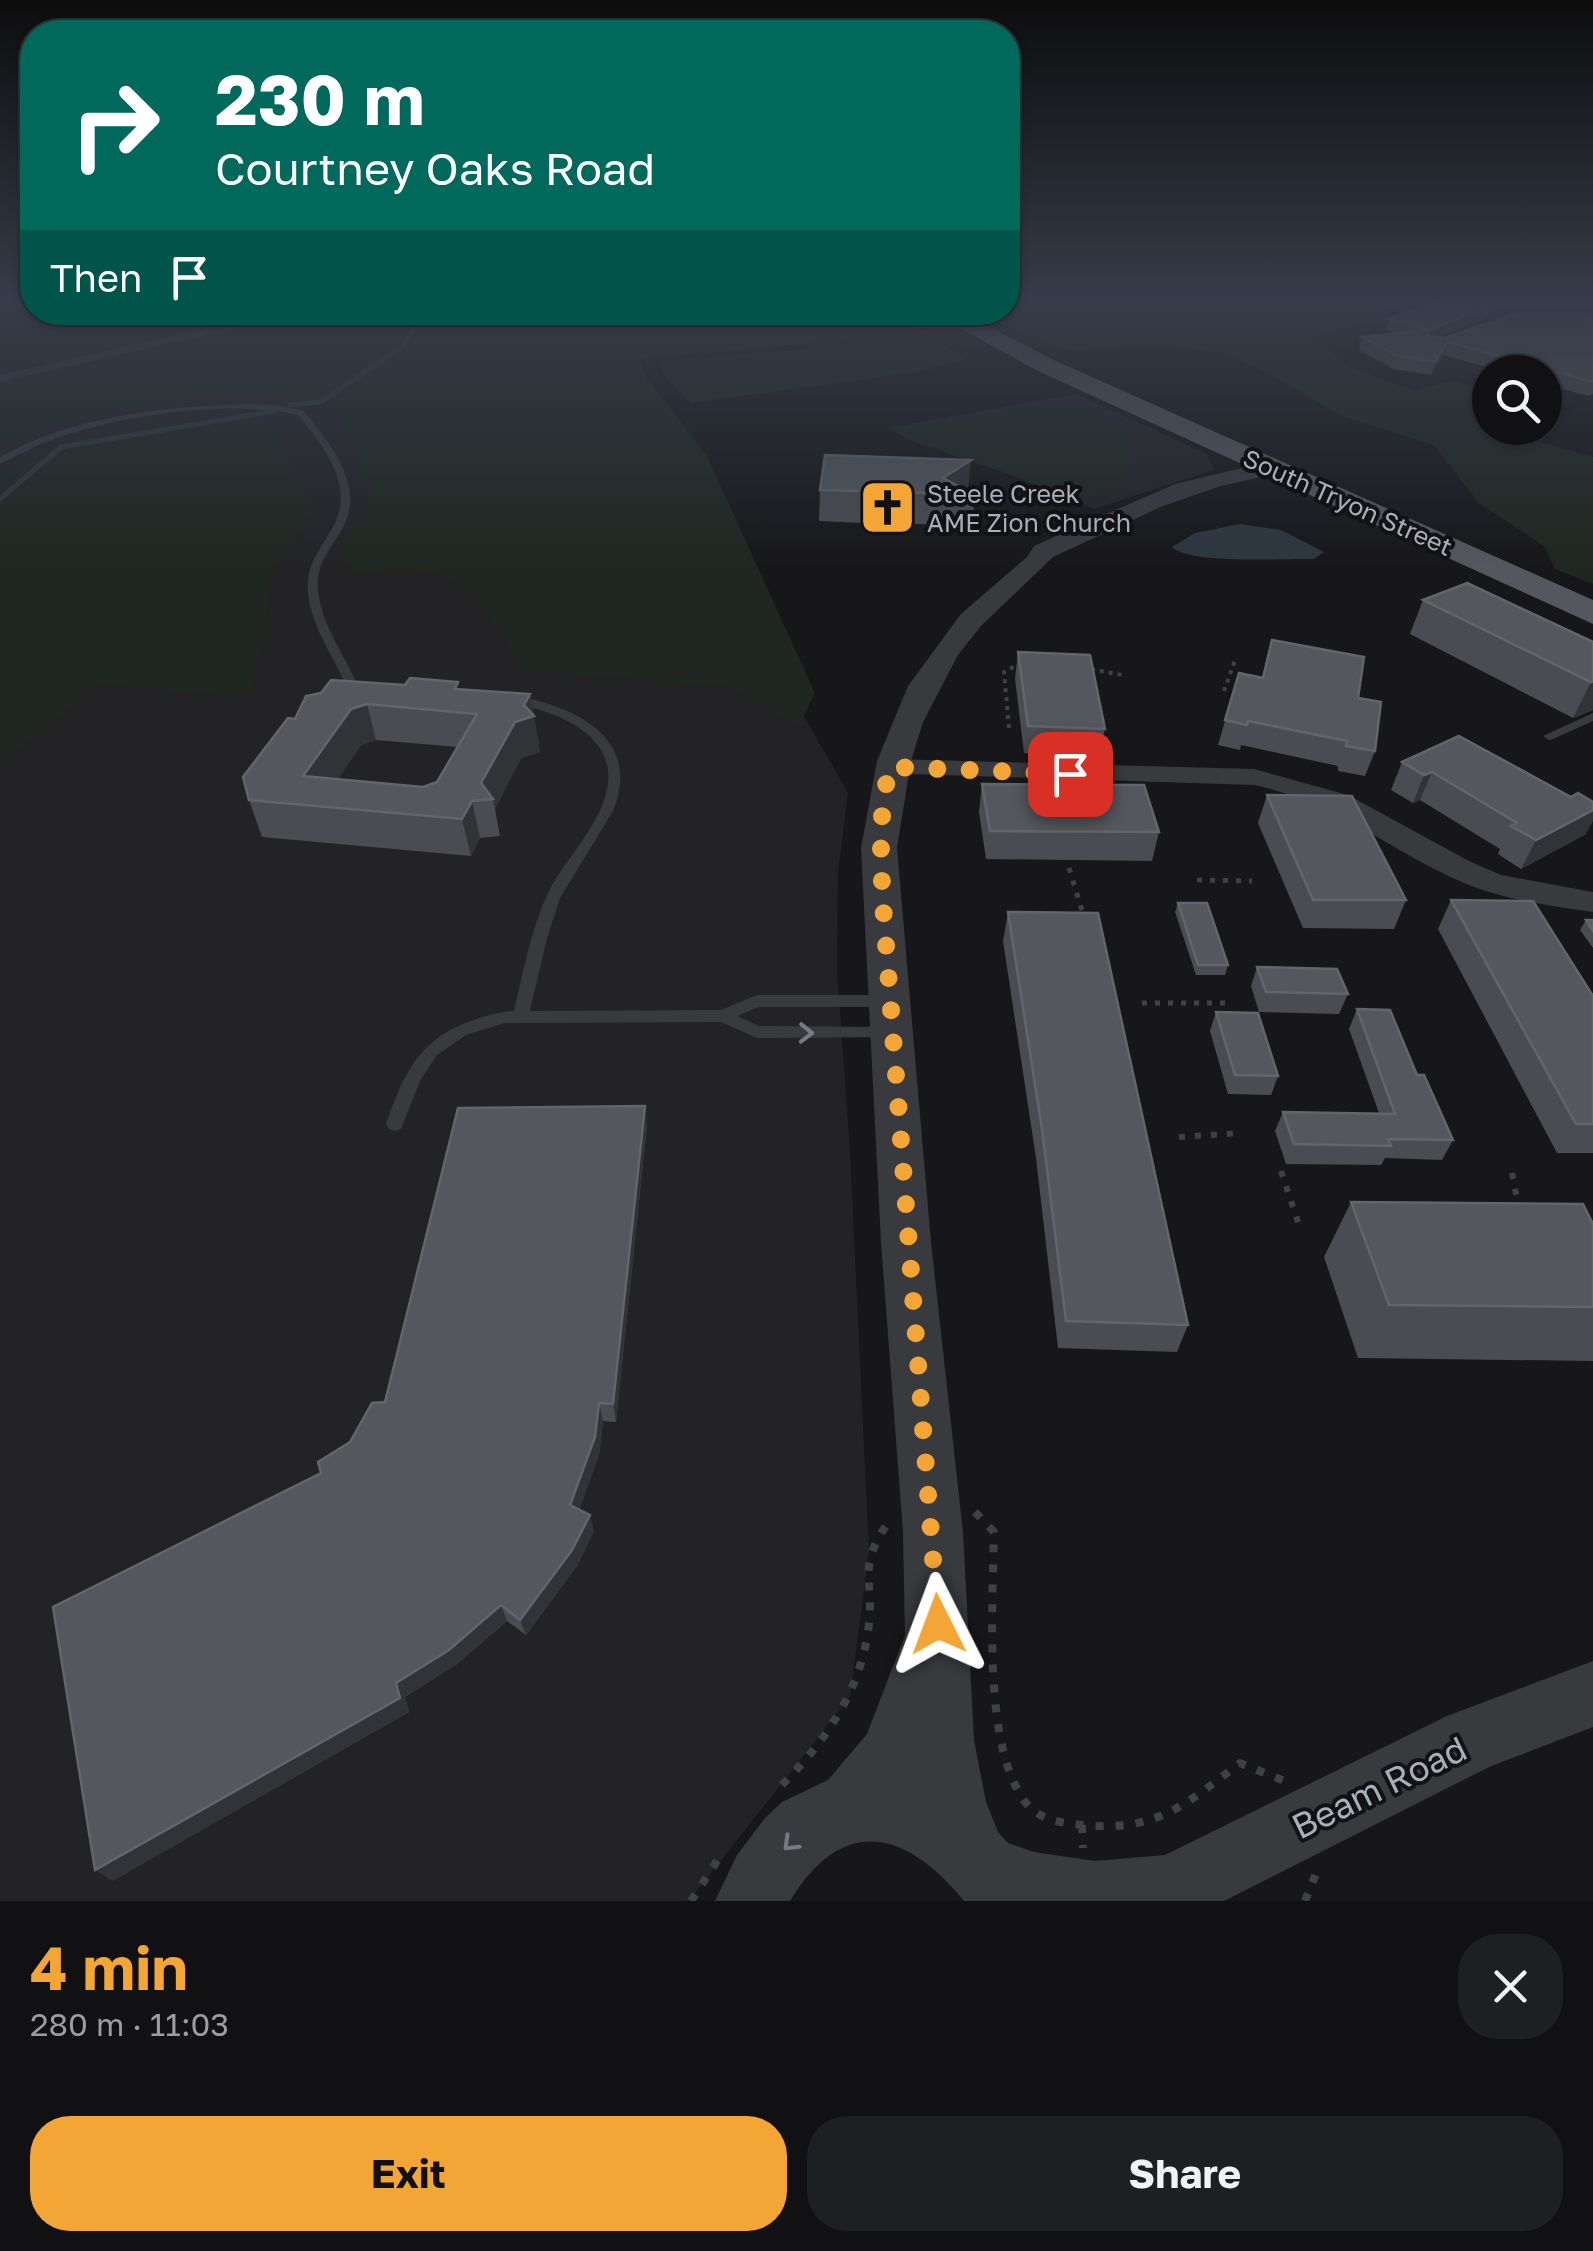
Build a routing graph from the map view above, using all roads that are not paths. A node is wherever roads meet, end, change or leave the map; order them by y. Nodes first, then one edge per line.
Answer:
1 (1102, 391) edge
2 (0, 462) edge
3 (1272, 468) junction
4 (1593, 613) edge
5 (381, 688) edge
6 (506, 699) edge
7 (1593, 717) edge
8 (1550, 736) dead end
9 (890, 767) junction
10 (1593, 902) edge
11 (723, 1016) junction
12 (522, 1017) junction
13 (892, 1017) junction
14 (395, 1124) dead end
15 (938, 1624) junction
16 (1593, 1694) edge
17 (849, 1809) junction
18 (986, 1874) edge
19 (737, 1877) edge
20 (1163, 1896) edge

1 - 3 main road, South Tryon Street
2 - 5 lane
3 - 4 main road, South Tryon Street
3 - 9 street
6 - 12 lane
7 - 8 lane
9 - 10 street
9 - 13 street
11 - 12 lane
11 - 13 lane
11 -> 13 lane
12 - 14 lane
13 - 15 street
15 - 17 street
15 - 18 street
16 - 20 street, Beam Road
17 - 18 street, Beam Road
17 -> 19 street
18 - 20 street, Beam Road

